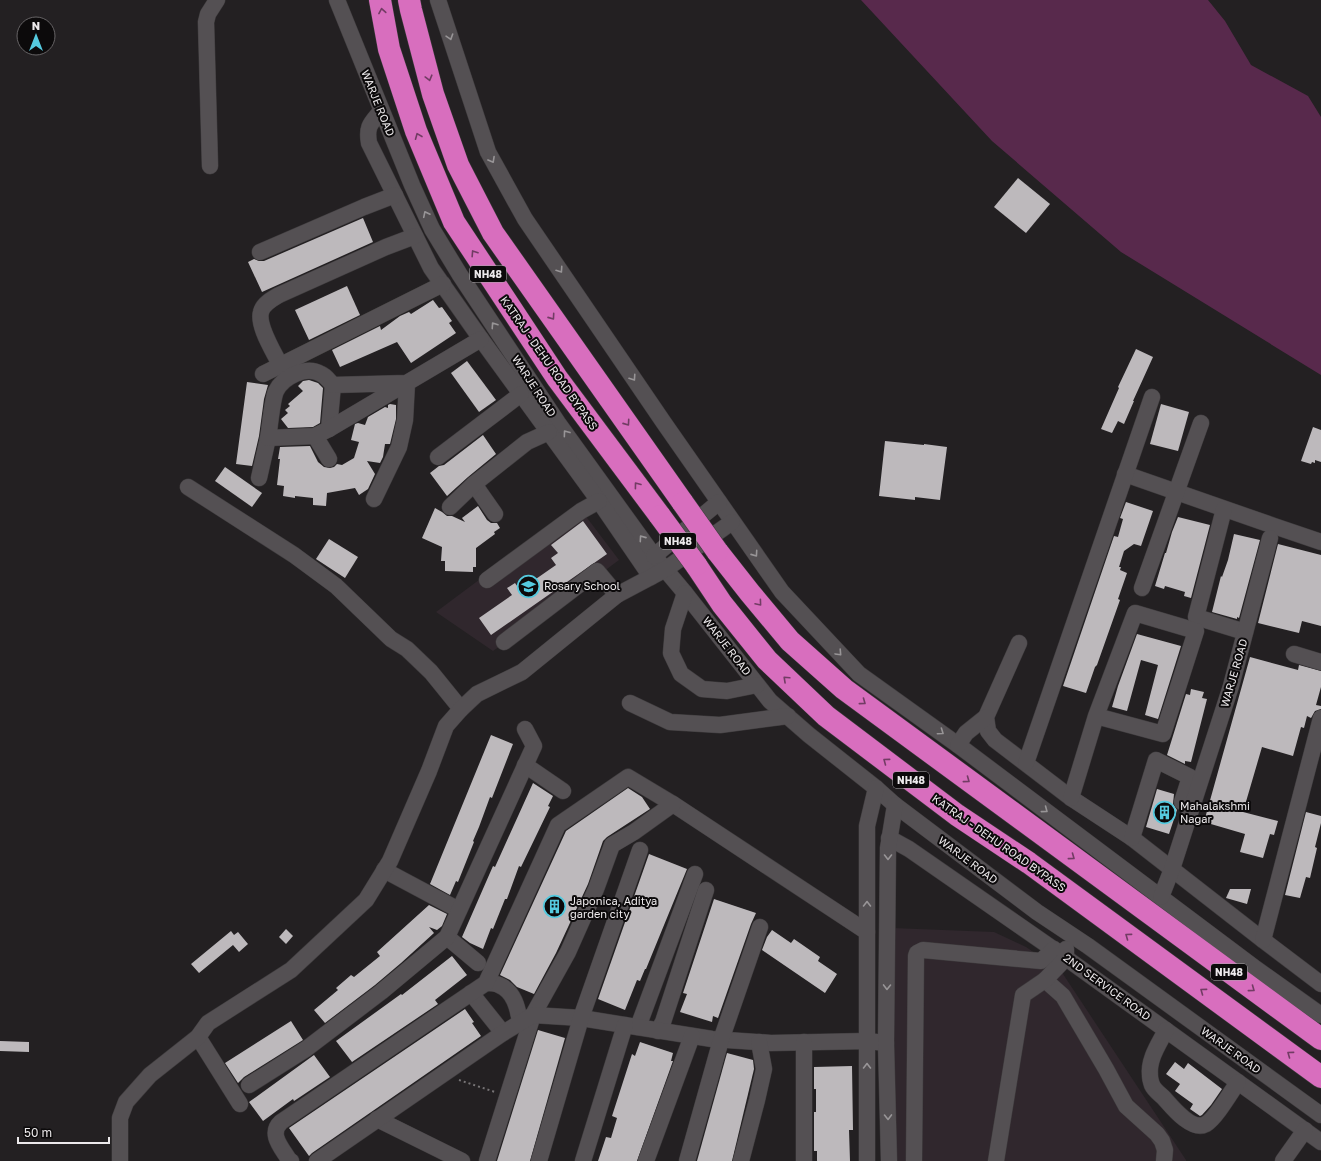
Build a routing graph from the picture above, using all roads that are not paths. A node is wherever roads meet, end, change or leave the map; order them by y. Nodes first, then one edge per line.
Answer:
1 (217, 0) edge
2 (337, 0) edge
3 (380, 0) edge
4 (409, 0) edge
5 (438, 0) edge
6 (382, 111) junction
7 (210, 166) dead end
8 (395, 195) junction
9 (415, 236) junction
10 (260, 252) dead end
11 (443, 284) junction
12 (481, 339) junction
13 (280, 365) junction
14 (263, 374) dead end
15 (407, 383) junction
16 (333, 385) junction
17 (521, 394) junction
18 (1152, 397) dead end
19 (1201, 423) dead end
20 (322, 432) junction
21 (549, 432) junction
22 (268, 438) junction
23 (438, 457) dead end
24 (329, 459) dead end
25 (1125, 474) junction
26 (259, 478) dead end
27 (474, 484) junction
28 (188, 487) dead end
29 (1176, 491) junction
30 (374, 498) dead end
31 (599, 500) junction
32 (719, 502) junction
33 (450, 507) dead end
34 (1224, 509) junction
35 (495, 514) dead end
36 (732, 522) junction
37 (1270, 538) dead end
38 (1321, 541) edge
39 (654, 556) junction
40 (666, 570) junction
41 (651, 577) junction
42 (486, 580) dead end
43 (1142, 588) dead end
44 (685, 593) junction
45 (617, 596) junction
46 (1246, 632) junction
47 (504, 642) dead end
48 (1019, 644) dead end
49 (1294, 654) dead end
50 (1321, 662) edge
51 (757, 685) junction
52 (630, 702) dead end
53 (461, 709) junction
54 (788, 716) junction
55 (1096, 716) junction
56 (986, 717) junction
57 (1321, 718) edge
58 (525, 728) dead end
59 (958, 745) junction
60 (1026, 763) junction
61 (525, 765) junction
62 (876, 788) junction
63 (563, 791) dead end
64 (1071, 798) junction
65 (673, 804) junction
66 (895, 804) junction
67 (889, 838) junction
68 (1132, 838) junction
69 (640, 850) dead end
70 (1168, 866) junction
71 (384, 870) junction
72 (695, 874) dead end
73 (706, 890) dead end
74 (1161, 897) junction
75 (459, 910) junction
76 (760, 927) dead end
77 (862, 928) junction
78 (1066, 931) junction
79 (447, 937) junction
80 (1263, 940) junction
81 (1060, 954) junction
82 (478, 963) dead end
83 (1045, 980) junction
84 (1321, 982) edge
85 (486, 983) junction
86 (471, 993) junction
87 (1321, 1015) edge
88 (581, 1018) junction
89 (526, 1019) junction
90 (632, 1026) junction
91 (1166, 1030) junction
92 (658, 1031) junction
93 (503, 1033) junction
94 (692, 1036) junction
95 (198, 1037) junction
96 (1321, 1039) edge
97 (721, 1040) junction
98 (867, 1041) junction
99 (759, 1042) junction
100 (804, 1042) junction
101 (886, 1043) junction
102 (1321, 1077) edge
103 (1238, 1082) junction
104 (249, 1085) dead end
105 (240, 1104) dead end
106 (1321, 1115) edge
107 (377, 1119) junction
108 (1305, 1130) junction
109 (1321, 1142) edge
110 (120, 1161) edge
111 (291, 1161) edge
112 (317, 1161) edge
113 (462, 1161) edge
114 (487, 1161) edge
115 (539, 1161) edge
116 (582, 1161) edge
117 (646, 1161) edge
118 (687, 1161) edge
119 (741, 1161) edge
120 (804, 1161) edge
121 (867, 1161) edge
122 (889, 1161) edge
123 (914, 1161) edge
124 (996, 1161) edge
125 (1164, 1161) edge
126 (1283, 1161) edge

1 - 7 street
2 - 6 street, WARJE ROAD
102 -> 3 highway, KATRAJ - DEHU ROAD BYPASS / NH48, bridge
4 -> 96 highway, NH48, bridge
5 -> 32 street
6 - 8 street
39 -> 6 street, WARJE ROAD
8 - 9 street
8 - 10 street
9 - 11 street
9 - 13 street
11 - 12 street
11 - 13 street
12 - 15 street
12 - 17 street
13 - 14 street
15 - 16 street
15 - 20 street
15 - 30 street
16 - 20 street
16 - 22 street
17 - 21 street
17 - 23 street
18 - 25 street
19 - 29 street
20 - 22 street
20 - 24 street
21 - 27 street
21 - 31 street
22 - 26 street
25 - 29 street
25 - 60 street
27 - 33 street
27 - 35 street
28 - 53 street
29 - 34 street
29 - 43 street
31 - 41 street
31 - 42 street
32 - 36 street
32 - 39 street
34 - 38 street
34 - 46 street
36 - 40 street
36 -> 59 street
37 - 46 street, WARJE ROAD
39 - 40 street, WARJE ROAD
40 - 41 street
40 - 44 street, WARJE ROAD
41 - 45 street
44 - 51 street, WARJE ROAD
44 - 51 street
45 - 47 street
45 - 53 street
46 - 70 street, WARJE ROAD
48 - 56 street
49 - 50 street
51 - 54 street, WARJE ROAD
52 - 54 street
53 - 71 street
54 - 62 street, WARJE ROAD
55 - 55 street
55 - 64 street
56 - 59 street
56 - 60 street
57 - 80 street
58 - 61 street
59 -> 74 street
60 - 64 street
61 - 63 street
61 - 75 street
62 - 66 street, WARJE ROAD
77 -> 62 street
64 - 68 street
65 - 77 street
65 - 85 street
65 - 89 street
66 - 67 street
66 - 78 street, WARJE ROAD
67 - 81 street, 2ND SERVICE ROAD
67 -> 101 street
68 - 70 street
68 - 70 street
69 - 88 street
70 - 74 street, WARJE ROAD
70 - 80 street
71 - 75 street
71 - 95 street
72 - 90 street
73 - 92 street
74 - 87 street
75 - 79 street
76 - 97 street
77 - 98 street
78 - 81 street
78 - 106 street, WARJE ROAD
79 - 82 street
79 - 104 street
80 - 84 street
81 - 83 street
81 - 91 street, 2ND SERVICE ROAD
81 - 123 street
83 - 124 street
83 - 125 street
85 - 86 street
85 - 89 street
86 - 93 street
86 - 111 street
88 - 89 street
88 - 90 street
88 - 115 street
89 - 93 street
89 - 114 street
90 - 92 street
90 - 116 street
91 - 103 street, 2ND SERVICE ROAD
91 - 103 street
92 - 94 street
93 - 107 street
94 - 97 street
94 - 117 street
95 - 105 street
95 - 110 street
97 - 99 street
97 - 118 street
98 - 100 street
98 - 101 street
121 -> 98 street
99 - 100 street
99 - 119 street
100 - 120 street
101 -> 122 street
103 - 108 street, 2ND SERVICE ROAD
107 - 112 street
107 - 113 street
108 - 109 street, 2ND SERVICE ROAD
108 - 126 street

